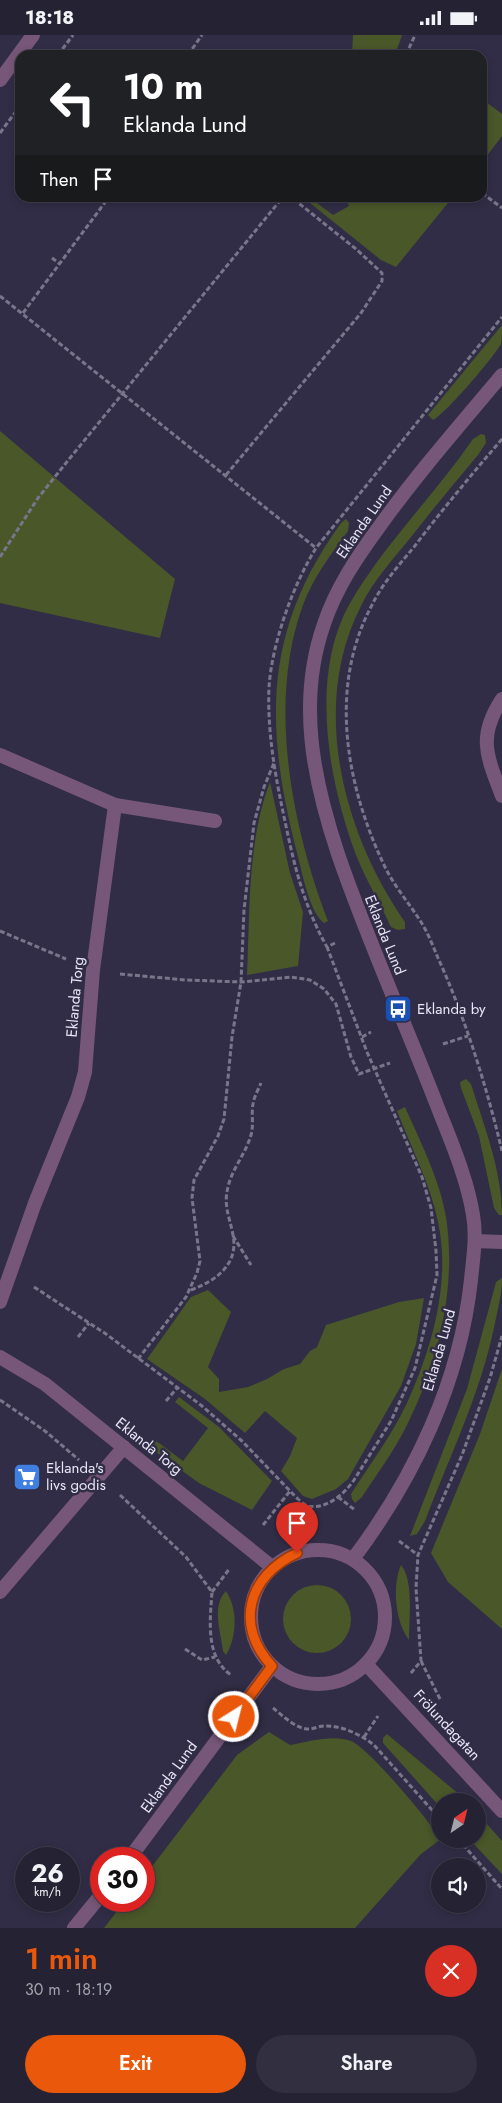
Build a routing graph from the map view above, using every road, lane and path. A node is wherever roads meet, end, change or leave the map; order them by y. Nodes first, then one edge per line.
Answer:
1 (33, 35) edge
2 (73, 35) edge
3 (202, 35) edge
4 (415, 35) edge
5 (22, 50) edge
6 (62, 50) edge
7 (192, 50) edge
8 (408, 50) edge
9 (15, 60) edge
10 (0, 80) edge
11 (15, 113) edge
12 (0, 133) edge
13 (487, 197) edge
14 (105, 202) edge
15 (279, 202) edge
16 (297, 202) edge
17 (502, 208) edge
18 (52, 258) dead end
19 (60, 263) junction
20 (0, 296) edge
21 (22, 313) junction
22 (502, 317) edge
23 (502, 375) edge
24 (122, 393) junction
25 (502, 439) edge
26 (226, 475) junction
27 (0, 557) edge
28 (502, 699) edge
29 (0, 755) edge
30 (274, 763) dead end
31 (502, 796) edge
32 (115, 805) junction
33 (215, 821) dead end
34 (0, 931) edge
35 (327, 947) dead end
36 (93, 970) junction
37 (241, 982) junction
38 (371, 1032) dead end
39 (362, 1037) junction
40 (374, 1069) junction
41 (261, 1083) dead end
42 (500, 1134) edge
43 (502, 1151) edge
44 (233, 1235) junction
45 (475, 1241) junction
46 (502, 1242) edge
47 (252, 1265) dead end
48 (10, 1274) junction
49 (189, 1291) junction
50 (0, 1302) edge
51 (89, 1323) junction
52 (78, 1337) dead end
53 (502, 1337) edge
54 (0, 1357) edge
55 (138, 1359) junction
56 (177, 1388) junction
57 (0, 1400) edge
58 (166, 1401) dead end
59 (124, 1447) junction
60 (99, 1476) junction
61 (290, 1491) dead end
62 (338, 1497) dead end
63 (353, 1559) junction
64 (272, 1567) junction
65 (0, 1592) edge
66 (185, 1649) dead end
67 (215, 1657) junction
68 (366, 1663) junction
69 (272, 1666) junction
70 (253, 1691) junction
71 (394, 1692) junction
72 (364, 1737) junction
73 (431, 1809) edge
74 (502, 1811) edge
75 (138, 1847) edge
76 (466, 1848) edge
77 (502, 1889) edge
78 (90, 1908) edge
79 (74, 1928) edge

1 - 5 street
2 - 6 path
3 - 7 path
4 - 8 path
9 - 10 street
11 - 12 path
13 - 17 path
14 - 19 path
15 - 24 path
16 - 26 path
18 - 19 path
19 - 21 path
20 - 21 path
21 - 24 path
22 - 26 path
23 - 45 street, Eklanda Lund
24 - 26 path
24 - 27 path
25 - 42 path
28 - 31 street
29 - 32 street
30 - 37 path
32 - 33 street
32 - 36 street, Eklanda Torg
34 - 36 path
35 - 39 path
36 - 37 path
36 - 48 street, Eklanda Torg
37 - 40 path
37 - 49 path
38 - 39 path
39 - 40 path
40 - 62 path
41 - 44 path
42 - 43 path
44 - 47 path
44 - 49 path
45 - 46 street
45 - 63 street, Eklanda Lund
48 - 50 street, Eklanda Torg
48 - 51 path
49 - 55 path
51 - 52 path
51 - 55 path
53 - 71 path
54 - 59 street, Eklanda Torg
55 - 56 path
56 - 58 path
56 - 61 path
57 - 60 path
59 - 60 street
59 - 64 street, Eklanda Torg
60 - 65 street
60 - 67 path
63 - 64 street
63 - 68 street
64 - 69 street
66 - 67 path
67 - 70 path
68 - 69 street
68 - 71 street, Frölundagatan
69 - 70 street, Eklanda Lund
70 - 72 path
70 - 75 street, Eklanda Lund
71 - 72 path
71 - 74 street, Frölundagatan
72 - 73 path
76 - 77 path
78 - 79 street

